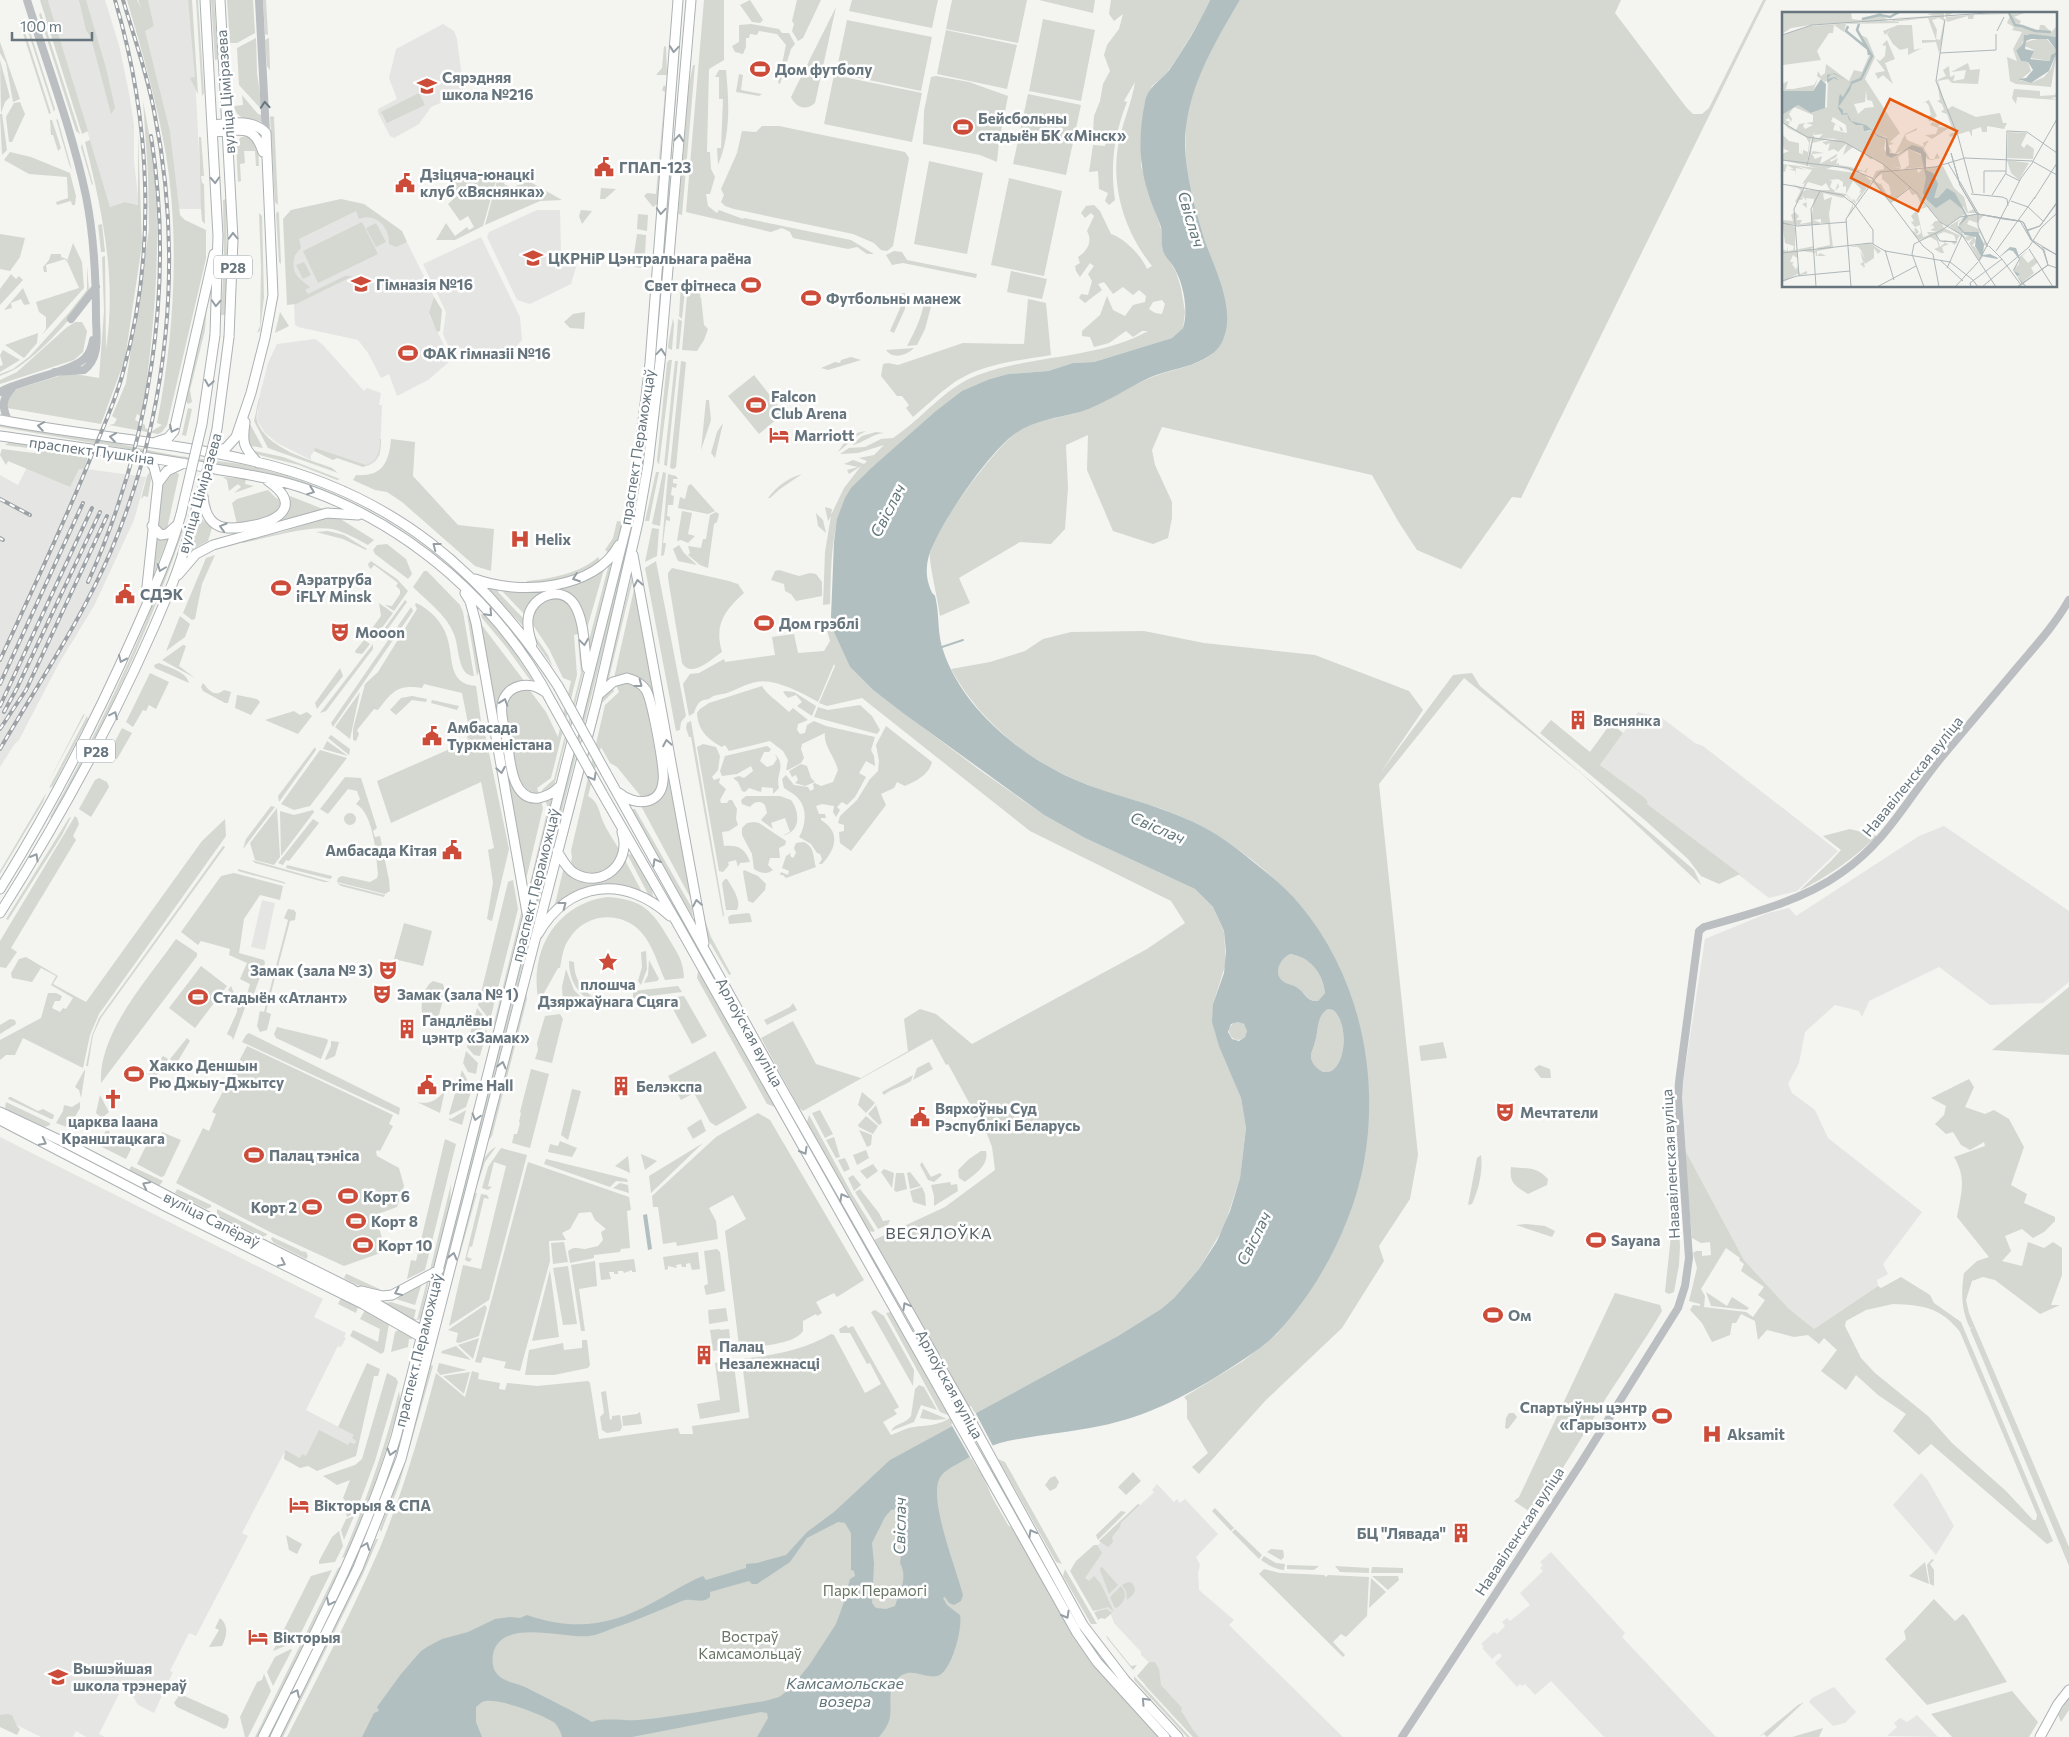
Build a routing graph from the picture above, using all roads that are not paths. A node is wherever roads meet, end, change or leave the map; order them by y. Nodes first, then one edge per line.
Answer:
1 (27, 0) edge
2 (205, 0) edge
3 (220, 0) edge
4 (258, 0) edge
5 (678, 0) edge
6 (691, 0) edge
7 (228, 127) junction
8 (213, 128) junction
9 (266, 133) junction
10 (266, 161) junction
11 (218, 236) junction
12 (96, 287) junction
13 (71, 319) dead end
14 (16, 384) junction
15 (0, 392) edge
16 (248, 404) junction
17 (5, 421) edge
18 (0, 436) edge
19 (153, 443) junction
20 (212, 453) junction
21 (147, 457) junction
22 (258, 462) junction
23 (184, 463) junction
24 (212, 468) joint
25 (264, 478) junction
26 (158, 483) junction
27 (202, 491) junction
28 (367, 516) junction
29 (180, 518) junction
30 (152, 526) junction
31 (624, 536) junction
32 (632, 552) junction
33 (473, 578) junction
34 (174, 579) junction
35 (454, 579) junction
36 (2069, 600) edge
37 (142, 614) junction
38 (535, 652) junction
39 (588, 673) junction
40 (547, 694) junction
41 (598, 696) junction
42 (559, 787) junction
43 (616, 791) junction
44 (617, 820) junction
45 (557, 851) junction
46 (11, 870) junction
47 (23, 878) junction
48 (2, 885) edge
49 (15, 889) junction
50 (0, 914) edge
51 (528, 917) junction
52 (676, 921) junction
53 (533, 943) junction
54 (706, 951) junction
55 (754, 1038) junction
56 (744, 1043) junction
57 (0, 1112) edge
58 (0, 1120) edge
59 (867, 1239) junction
60 (859, 1246) junction
61 (439, 1270) junction
62 (352, 1289) junction
63 (421, 1334) junction
64 (432, 1338) junction
65 (1050, 1586) junction
66 (1060, 1586) junction
67 (2069, 1690) edge
68 (263, 1737) edge
69 (275, 1737) edge
70 (1165, 1737) edge
71 (1178, 1737) edge
72 (1402, 1737) edge
73 (2040, 1737) edge

1 - 12 street
2 - 8 main road, вуліца Ціміразева / Р28
3 - 7 main road, вуліца Ціміразева / Р28
9 -> 4 street
5 -> 31 main road, праспект Пераможцаў
32 -> 6 main road, праспект Пераможцаў
7 - 8 main road
7 - 9 main road
7 - 10 main road
27 -> 7 main road, вуліца Ціміразева / Р28, bridge
8 -> 11 main road, вуліца Ціміразева / Р28
9 - 10 main road
10 - 16 main road
11 -> 19 main road
11 -> 29 main road, вуліца Ціміразева / Р28, bridge
12 - 13 street
12 - 14 street
14 - 15 street
14 - 17 street
16 - 20 main road
16 - 22 main road
19 -> 17 main road, праспект Пушкіна
18 - 21 main road, праспект Пушкіна
19 - 20 main road, праспект Пушкіна
20 - 22 main road, Арлоўская вуліца
21 - 23 main road, праспект Пушкіна
21 - 26 main road
33 -> 22 main road, Арлоўская вуліца
23 - 24 main road, праспект Пушкіна
23 - 26 main road
24 - 25 main road, Арлоўская вуліца
25 -> 27 main road
25 -> 28 main road, Арлоўская вуліца
26 - 30 main road
27 - 34 main road, вуліца Ціміразева / Р28
28 - 34 main road
28 - 35 main road, Арлоўская вуліца
29 - 30 main road
29 -> 37 main road, вуліца Ціміразева / Р28
30 - 37 main road
31 -> 33 main road
31 - 39 main road, праспект Пераможцаў
32 - 41 main road, праспект Пераможцаў
54 -> 32 main road
33 - 38 main road, Арлоўская вуліца
47 -> 34 main road, вуліца Ціміразева / Р28
35 -> 40 main road, Арлоўская вуліца
35 -> 51 main road
36 - 72 street, Нававіленская вуліца
37 -> 46 main road, вуліца Ціміразева / Р28
38 -> 39 main road
38 - 43 main road, Арлоўская вуліца, bridge
39 - 42 main road, праспект Пераможцаў
42 -> 40 main road
40 -> 44 main road, Арлоўская вуліца, bridge
41 -> 43 main road
41 - 45 main road, праспект Пераможцаў
42 - 51 main road, праспект Пераможцаў
54 -> 43 main road, Арлоўская вуліца
44 - 45 main road
44 - 52 main road, Арлоўская вуліца
45 - 53 main road, праспект Пераможцаў
46 - 47 main road
46 - 48 main road, вуліца Ціміразева / Р28
47 - 49 main road, вуліца Ціміразева / Р28
48 - 49 main road
49 - 50 main road, вуліца Ціміразева / Р28
51 -> 61 main road, праспект Пераможцаў
53 -> 52 main road
52 - 56 main road, Арлоўская вуліца
64 -> 53 main road, праспект Пераможцаў
54 - 55 main road, Арлоўская вуліца
55 - 56 main road
59 -> 55 main road, Арлоўская вуліца
56 -> 60 main road, Арлоўская вуліца
62 -> 57 main road, вуліца Сапёраў
58 -> 63 main road, вуліца Сапёраў
59 - 60 main road
66 -> 59 main road, Арлоўская вуліца
60 - 65 main road, Арлоўская вуліца
61 -> 62 main road
61 - 63 main road, праспект Пераможцаў
62 - 63 main road, вуліца Сапёраў
63 - 64 main road
63 -> 68 main road, праспект Пераможцаў
69 -> 64 main road, праспект Пераможцаў
65 - 66 main road
65 -> 70 main road, Арлоўская вуліца
71 -> 66 main road, Арлоўская вуліца
67 - 73 main road

